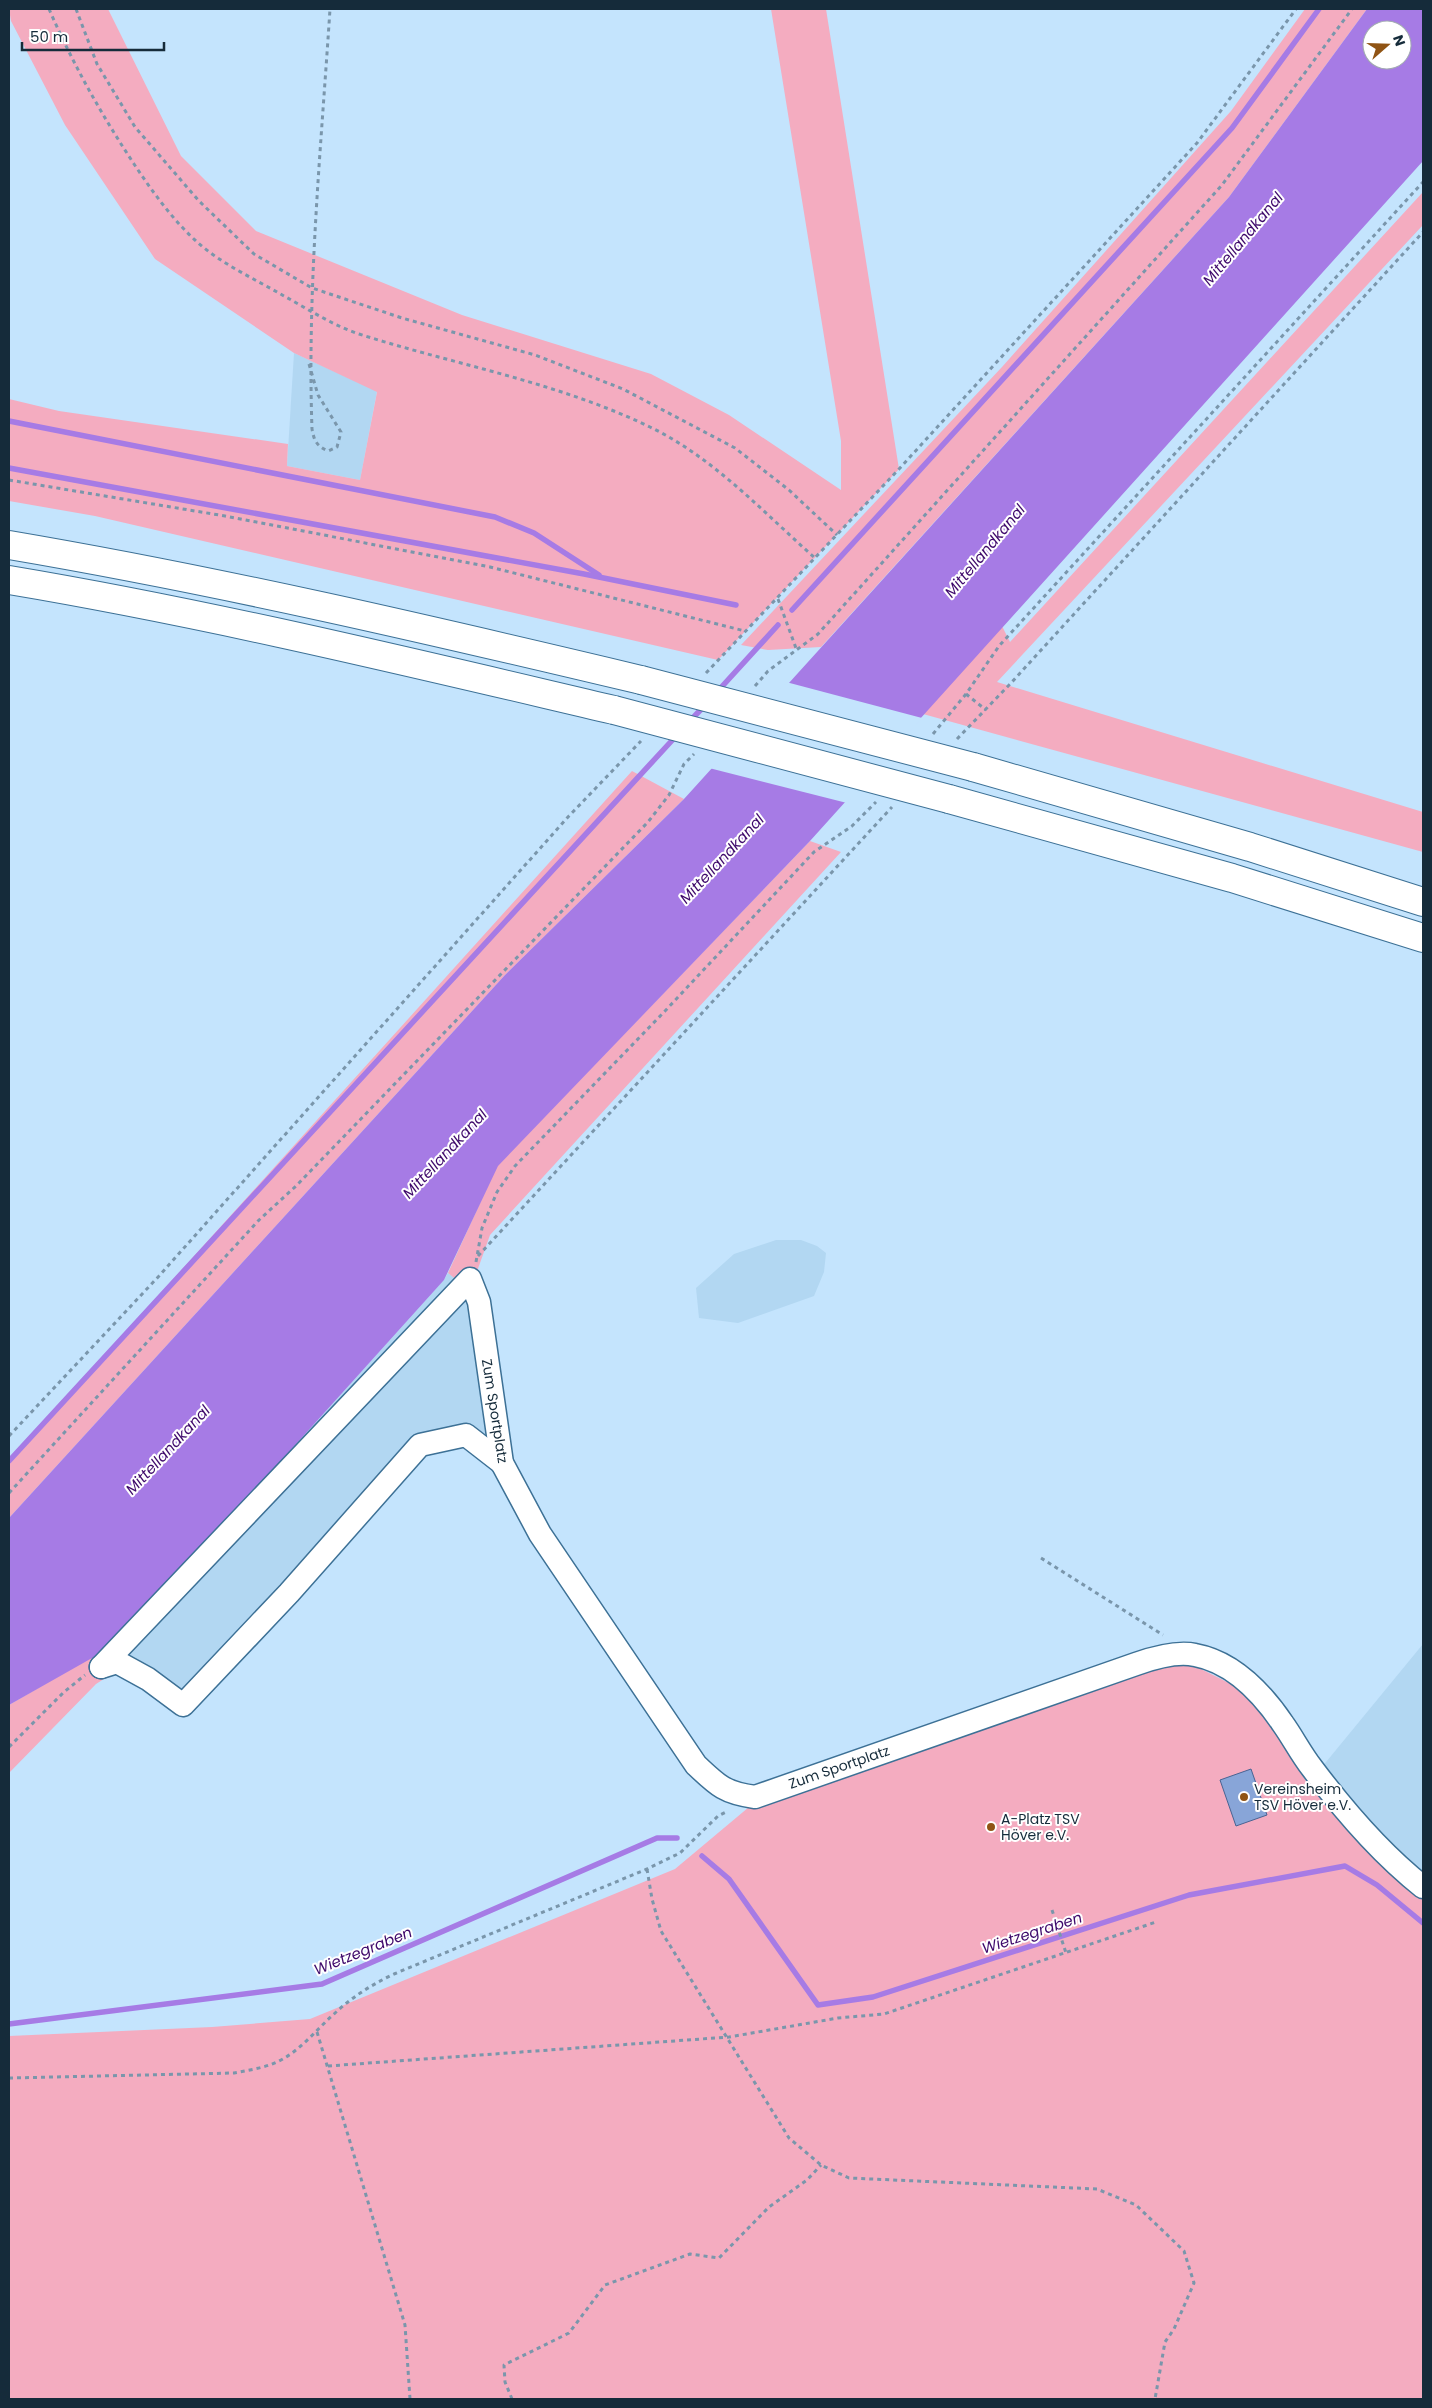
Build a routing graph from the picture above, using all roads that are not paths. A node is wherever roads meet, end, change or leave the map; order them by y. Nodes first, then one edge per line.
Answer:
1 (9, 545) edge
2 (9, 580) edge
3 (1423, 902) edge
4 (1423, 938) edge
5 (502, 1463) junction
6 (1423, 1887) edge

1 - 3 highway, bridge
2 - 4 highway, bridge
5 - 5 street, Zum Sportplatz
5 - 6 street, Zum Sportplatz

